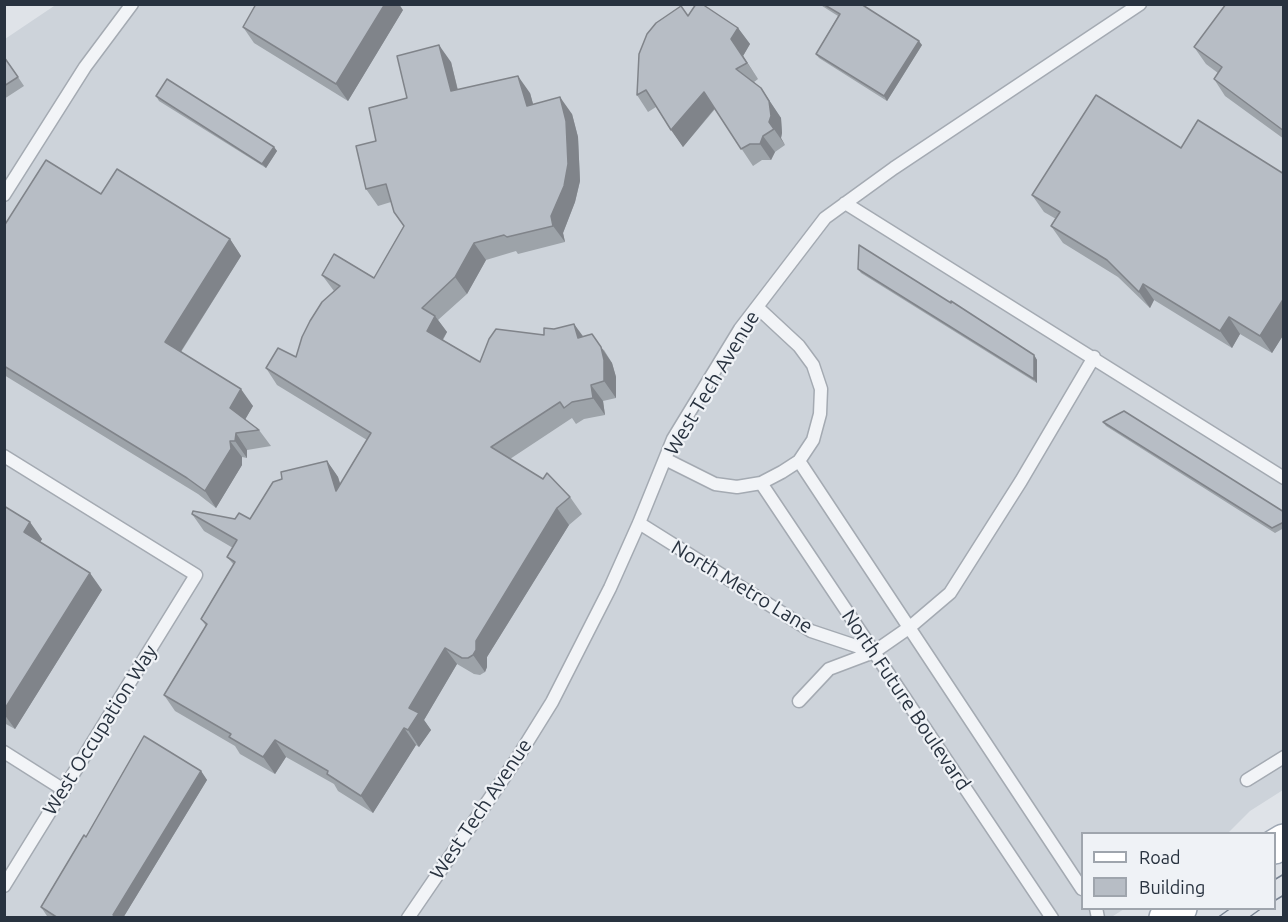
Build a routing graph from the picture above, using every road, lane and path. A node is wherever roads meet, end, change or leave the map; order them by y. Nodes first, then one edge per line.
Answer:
1 (132, 4) edge
2 (1140, 4) edge
3 (4, 195) edge
4 (845, 203) junction
5 (757, 307) junction
6 (1094, 357) junction
7 (4, 456) edge
8 (665, 459) junction
9 (799, 461) junction
10 (1284, 478) edge
11 (761, 483) junction
12 (639, 523) junction
13 (910, 627) junction
14 (874, 652) junction
15 (799, 701) dead end
16 (4, 752) edge
17 (1284, 757) edge
18 (1247, 780) dead end
19 (64, 790) junction
20 (1081, 885) edge
21 (4, 886) edge
22 (408, 918) edge
23 (1052, 918) edge

1 - 3 lane
2 - 4 lane, West Tech Avenue
4 - 5 lane, West Tech Avenue
4 - 6 lane
5 - 8 lane, West Tech Avenue
5 - 9 lane
6 - 10 lane
6 - 13 lane
7 - 19 lane, West Occupation Way
8 - 11 lane
8 - 12 lane, West Tech Avenue
9 - 11 lane
9 - 13 lane
11 - 14 lane, North Future Boulevard
12 - 14 lane, North Metro Lane
12 - 22 lane, West Tech Avenue
13 - 14 lane
13 - 20 lane
14 - 15 lane
14 - 23 lane, North Future Boulevard
16 - 19 lane
17 - 18 lane
19 - 21 lane, West Occupation Way

